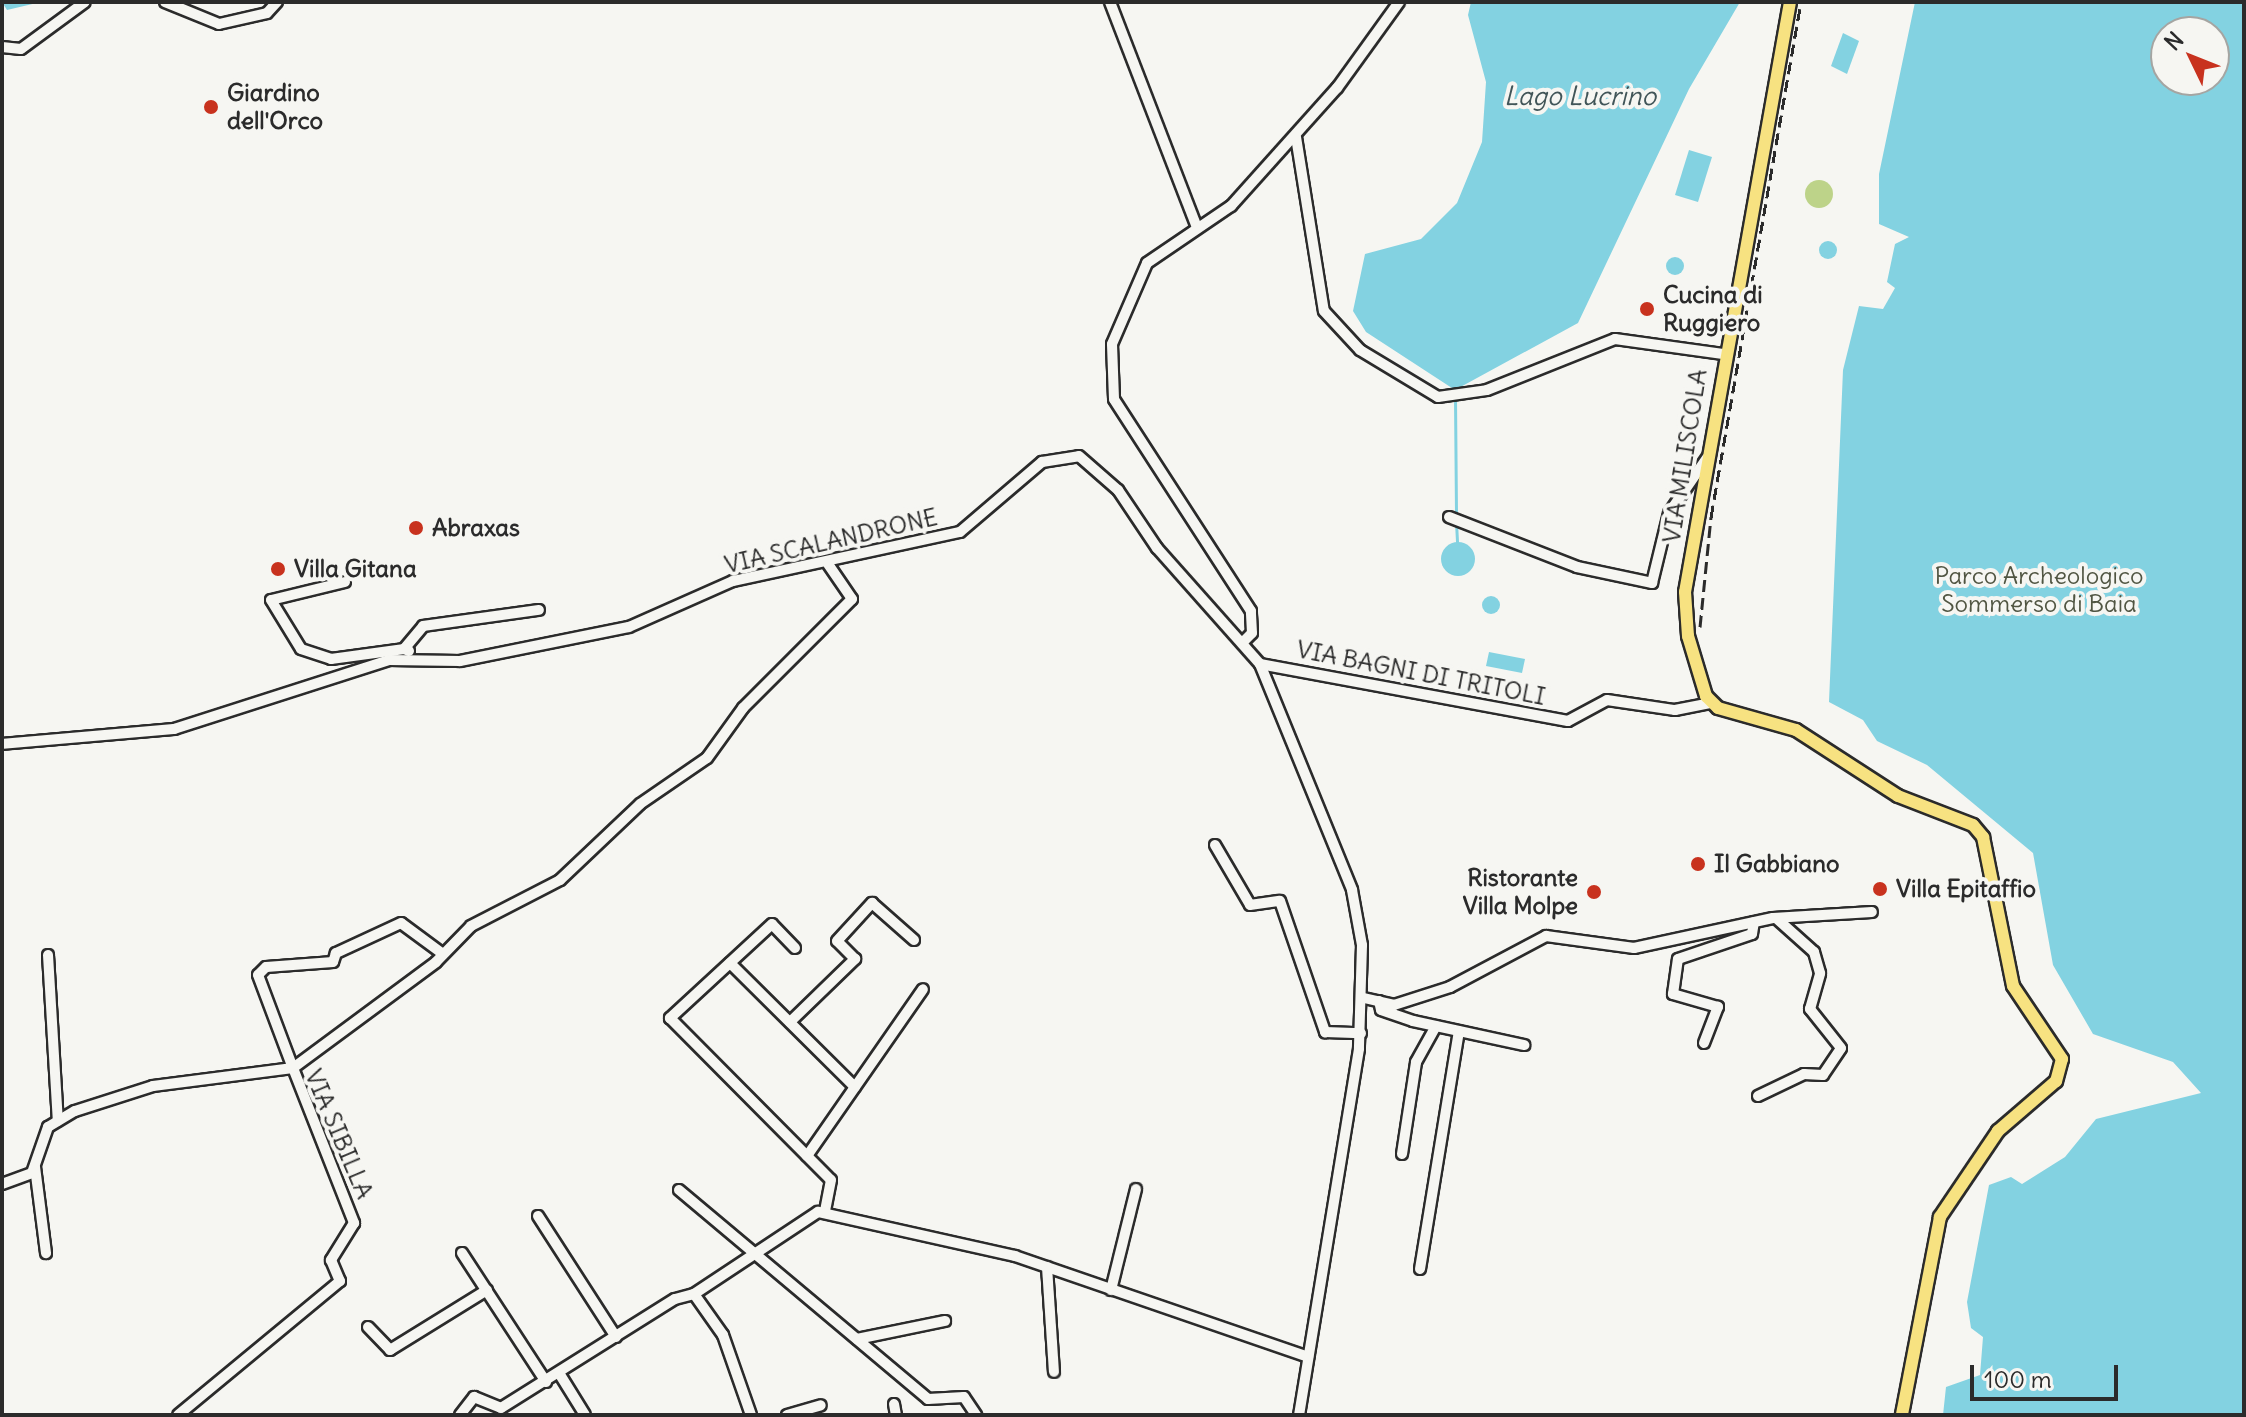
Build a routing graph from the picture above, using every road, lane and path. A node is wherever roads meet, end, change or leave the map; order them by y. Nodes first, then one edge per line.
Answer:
1 (85, 2) edge
2 (165, 2) edge
3 (277, 2) edge
4 (1110, 2) edge
5 (1399, 2) edge
6 (1790, 2) edge
7 (2, 47) edge
8 (1296, 137) junction
9 (1197, 228) junction
10 (1723, 354) junction
11 (1710, 455) junction
12 (1685, 491) junction
13 (1702, 501) junction
14 (1454, 520) dead end
15 (828, 564) junction
16 (345, 582) dead end
17 (539, 610) dead end
18 (1244, 641) junction
19 (404, 649) junction
20 (423, 658) junction
21 (1260, 664) junction
22 (1711, 703) junction
23 (2, 744) edge
24 (1215, 845) dead end
25 (1872, 912) dead end
26 (1776, 918) junction
27 (1754, 922) junction
28 (914, 940) dead end
29 (795, 948) dead end
30 (443, 954) junction
31 (48, 955) dead end
32 (730, 963) junction
33 (923, 989) dead end
34 (1364, 998) junction
35 (1379, 1001) junction
36 (790, 1022) junction
37 (1436, 1026) junction
38 (1459, 1031) junction
39 (1361, 1033) junction
40 (1704, 1043) dead end
41 (1524, 1045) dead end
42 (293, 1068) junction
43 (855, 1087) junction
44 (1758, 1096) dead end
45 (58, 1121) junction
46 (1402, 1154) dead end
47 (807, 1156) junction
48 (35, 1167) junction
49 (2, 1184) edge
50 (1136, 1189) dead end
51 (679, 1190) dead end
52 (825, 1212) junction
53 (538, 1216) dead end
54 (46, 1253) dead end
55 (462, 1253) dead end
56 (751, 1253) junction
57 (1047, 1267) junction
58 (1420, 1269) dead end
59 (487, 1290) junction
60 (1111, 1290) junction
61 (694, 1294) junction
62 (945, 1321) dead end
63 (368, 1327) dead end
64 (616, 1337) junction
65 (857, 1339) junction
66 (1308, 1357) junction
67 (1054, 1372) dead end
68 (559, 1373) junction
69 (546, 1382) junction
70 (821, 1405) dead end
71 (178, 1415) edge
72 (460, 1415) edge
73 (585, 1415) edge
74 (751, 1415) edge
75 (787, 1415) edge
76 (976, 1415) edge
77 (1299, 1415) edge
78 (1902, 1415) edge

1 - 7 street
2 - 3 street
4 - 9 street
5 - 8 street
6 - 10 main road, VIA MILISCOLA
8 - 9 street
8 - 10 street
9 - 18 street
10 - 11 main road, VIA MILISCOLA
11 - 12 street
11 - 13 main road, VIA MILISCOLA
12 - 13 street
12 - 14 street
13 - 22 main road, VIA MILISCOLA
15 - 18 street, VIA SCALANDRONE
15 - 20 street, VIA SCALANDRONE
15 - 30 street
16 - 19 street
17 - 19 street
18 - 21 street
19 - 20 street
20 - 23 street, VIA SCALANDRONE
21 - 22 street, VIA BAGNI DI TRITOLI
21 - 34 street
22 - 78 main road
24 - 39 street
25 - 26 street
26 - 27 street
26 - 44 street
27 - 35 street
27 - 40 street
28 - 36 street
29 - 32 street
30 - 42 street
30 - 42 street
31 - 45 street
32 - 36 street
32 - 47 street
33 - 43 street
34 - 35 street
34 - 39 street
35 - 37 street
36 - 43 street
37 - 38 street
37 - 46 street
38 - 41 street
38 - 58 street
39 - 66 street
42 - 45 street, VIA SIBILLA
42 - 71 street, VIA SIBILLA
43 - 47 street
45 - 48 street
47 - 52 street
48 - 49 street
48 - 54 street
50 - 60 street
51 - 56 street
52 - 56 street
52 - 57 street
53 - 64 street
55 - 59 street
56 - 61 street
56 - 65 street
57 - 60 street
57 - 67 street
59 - 63 street
59 - 69 street
60 - 66 street
61 - 64 street
61 - 74 street
62 - 65 street
64 - 68 street
65 - 76 street
66 - 77 street
68 - 69 street
68 - 73 street
69 - 72 street
70 - 75 street

